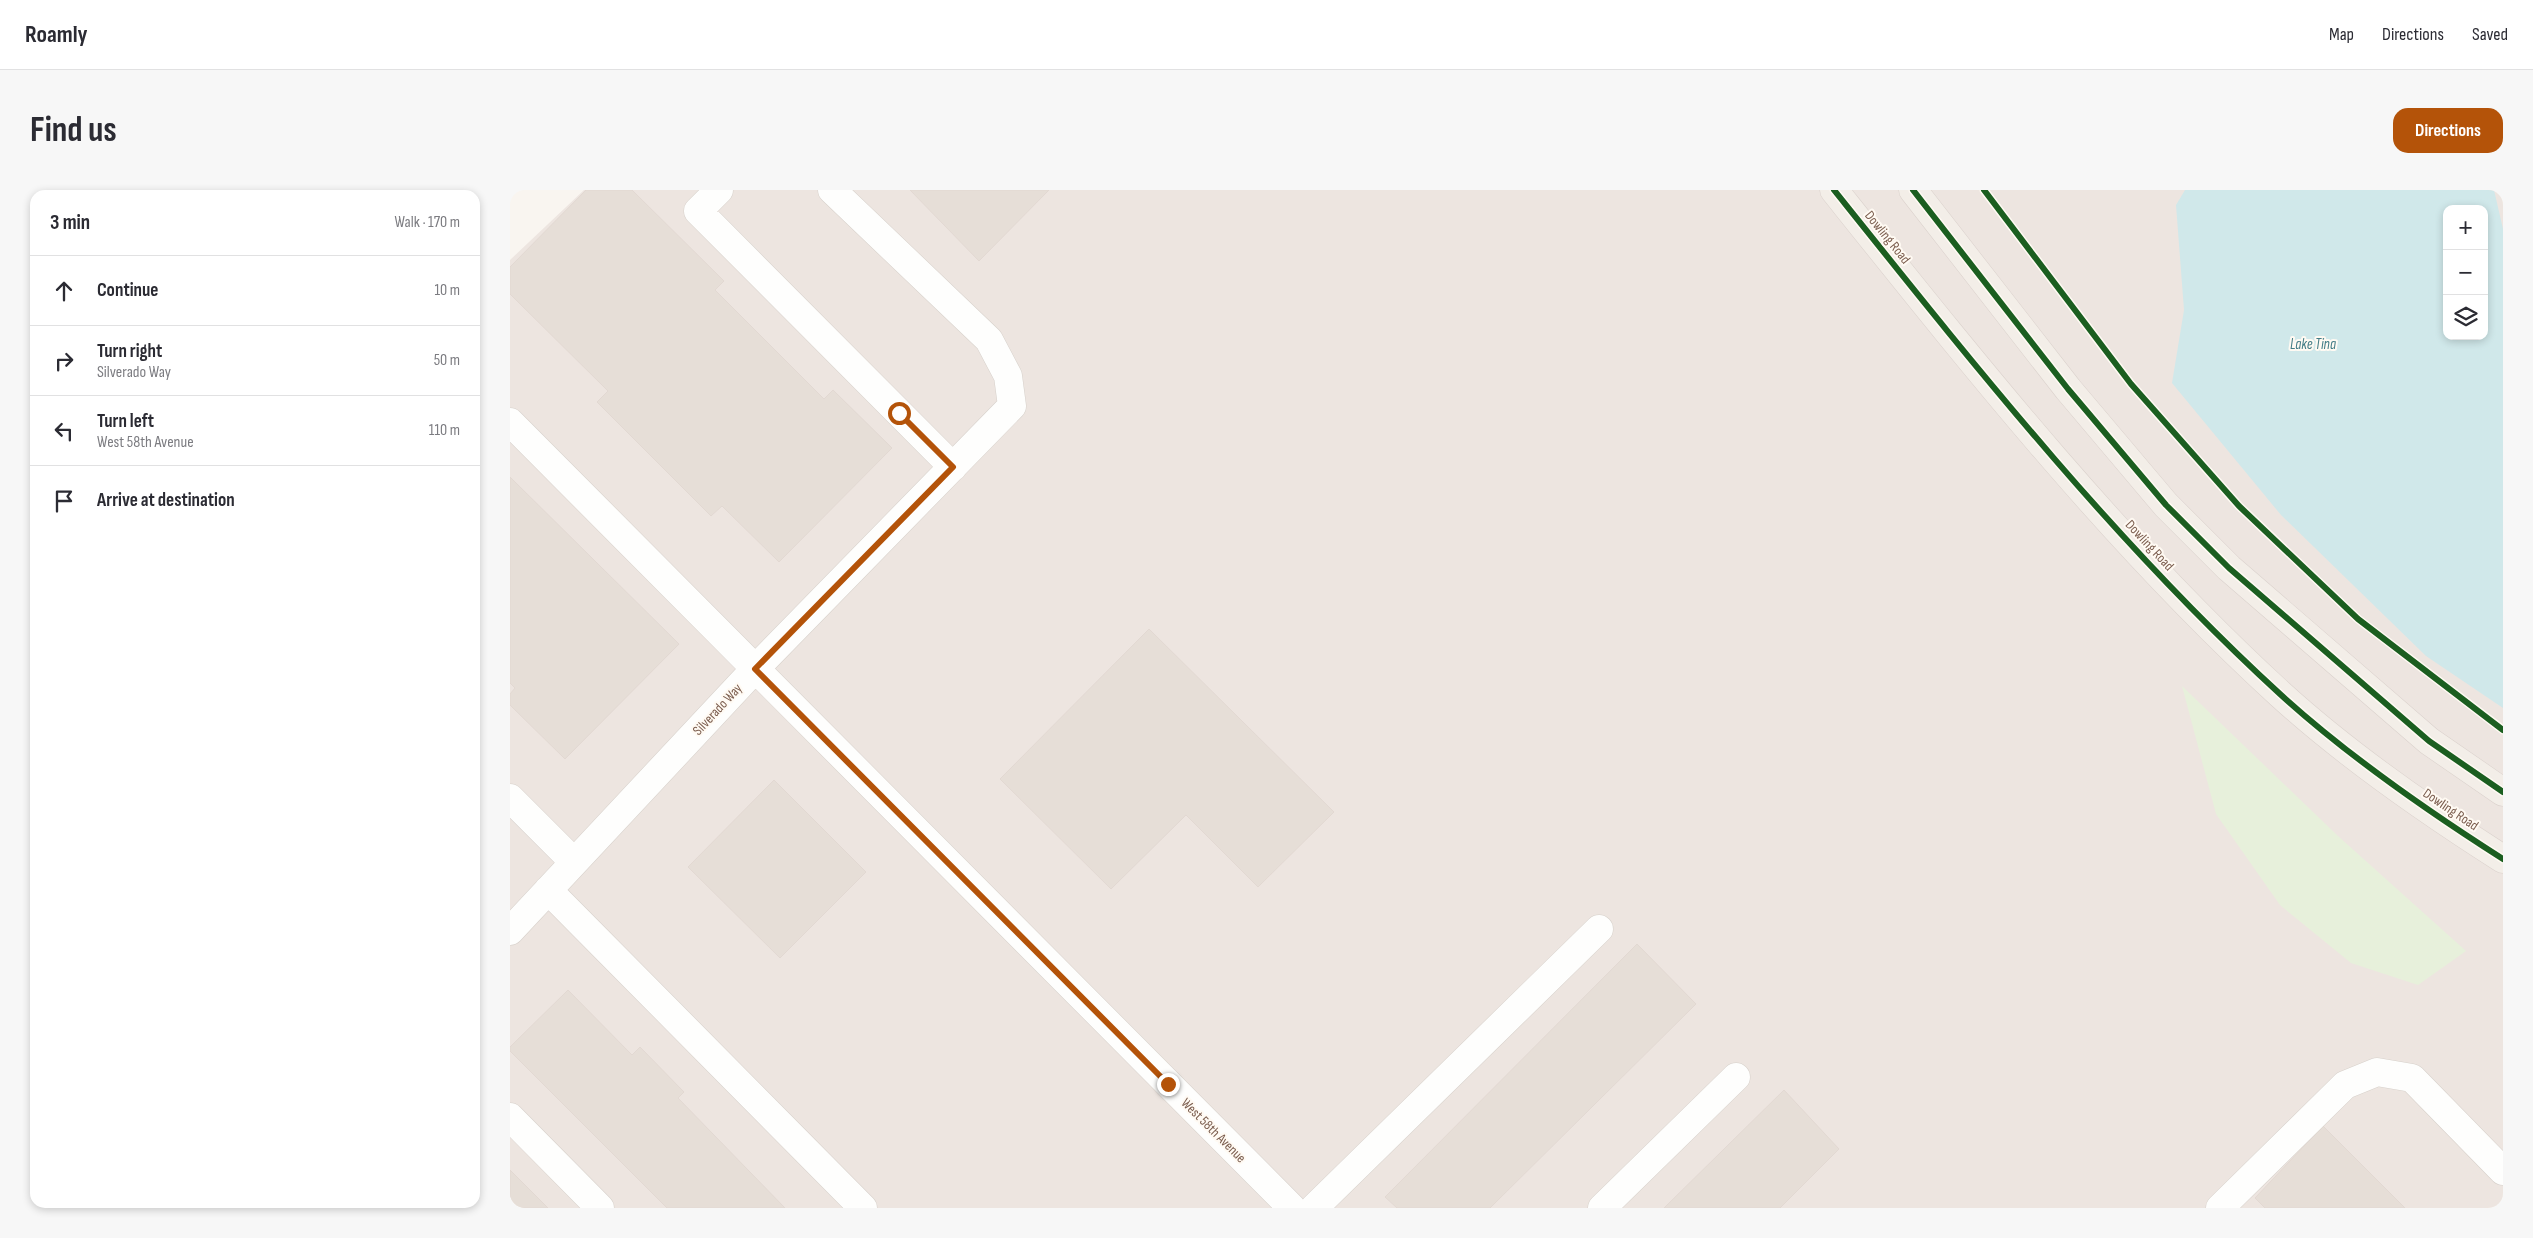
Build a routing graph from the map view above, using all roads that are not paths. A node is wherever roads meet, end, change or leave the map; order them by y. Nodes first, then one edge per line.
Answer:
1 (719, 190) edge
2 (832, 190) edge
3 (1834, 190) edge
4 (1913, 190) edge
5 (510, 422) edge
6 (953, 467) junction
7 (755, 669) junction
8 (2503, 792) edge
9 (510, 798) edge
10 (2503, 859) edge
11 (574, 862) junction
12 (548, 890) junction
13 (1599, 929) dead end
14 (510, 931) edge
15 (1736, 1077) dead end
16 (510, 1117) edge
17 (2503, 1171) edge
18 (600, 1208) edge
19 (863, 1208) edge
20 (1292, 1208) edge
21 (1314, 1208) edge
22 (1602, 1208) edge
23 (2220, 1208) edge

1 - 6 street
2 - 6 street, Silverado Way
3 - 10 main road, Dowling Road
4 - 8 main road
5 - 7 street, West 58th Avenue
6 - 7 street, Silverado Way
7 - 11 street, Silverado Way
7 - 20 street, West 58th Avenue
9 - 11 street
11 - 12 street, Silverado Way
12 - 14 street, Silverado Way
12 - 19 street
13 - 21 street
15 - 22 street
16 - 18 street
17 - 23 street

